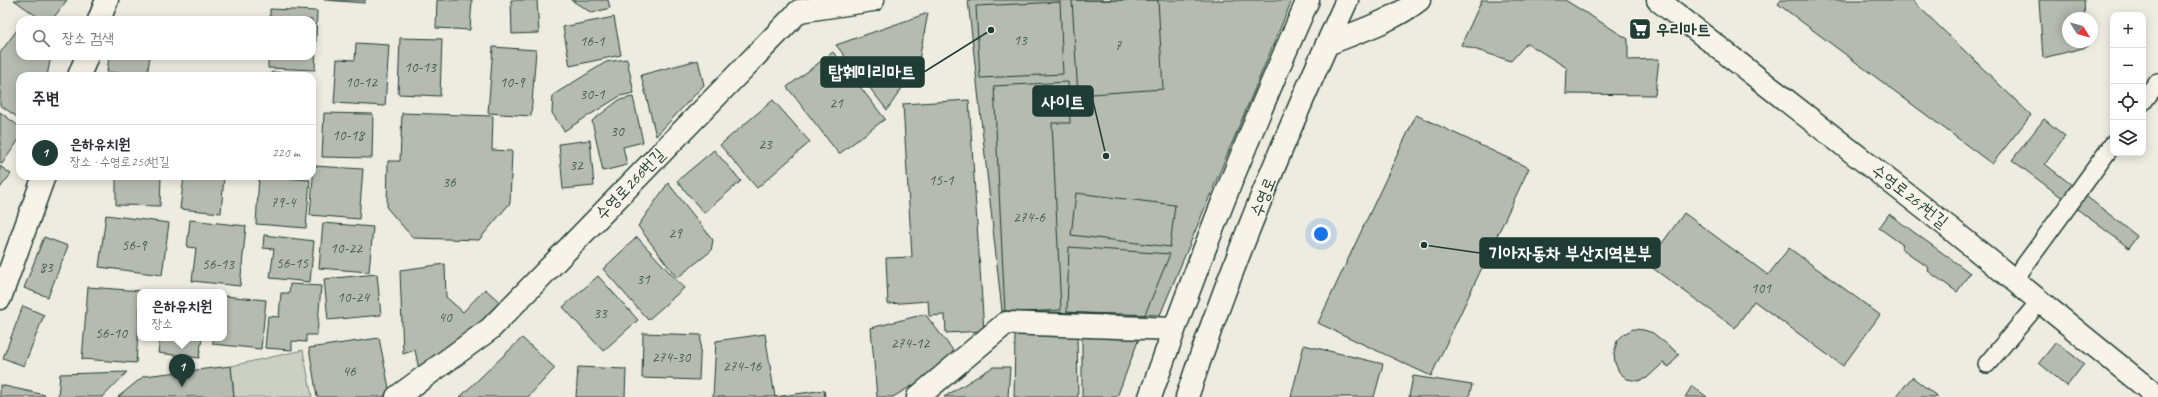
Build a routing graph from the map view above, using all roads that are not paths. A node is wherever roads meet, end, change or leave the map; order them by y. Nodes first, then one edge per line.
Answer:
1 (106, 0) edge
2 (873, 0) edge
3 (1308, 0) edge
4 (1347, 0) edge
5 (1419, 0) edge
6 (1658, 0) edge
7 (796, 5) edge
8 (100, 16) edge
9 (1327, 44) junction
10 (85, 60) edge
11 (80, 72) edge
12 (2158, 82) edge
13 (2146, 98) edge
14 (2110, 148) edge
15 (43, 180) edge
16 (2014, 280) junction
17 (0, 298) edge
18 (2040, 301) junction
19 (1174, 329) junction
20 (1987, 364) dead end
21 (397, 397) edge
22 (918, 397) edge
23 (1150, 397) edge
24 (1187, 397) edge
25 (2158, 397) edge

1 - 8 street
2 - 7 street, 수영로266번길
3 - 19 street, 수영로
4 - 9 street, 수영로
5 - 9 street
6 - 16 street, 수영로267번길
7 - 21 street, 수영로266번길
9 - 24 street, 수영로
10 - 11 street
12 - 13 lane
14 - 16 lane
15 - 17 street
16 - 18 street, 수영로267번길
18 - 20 lane
18 - 25 street, 수영로267번길
19 - 22 street
19 - 23 street, 수영로

